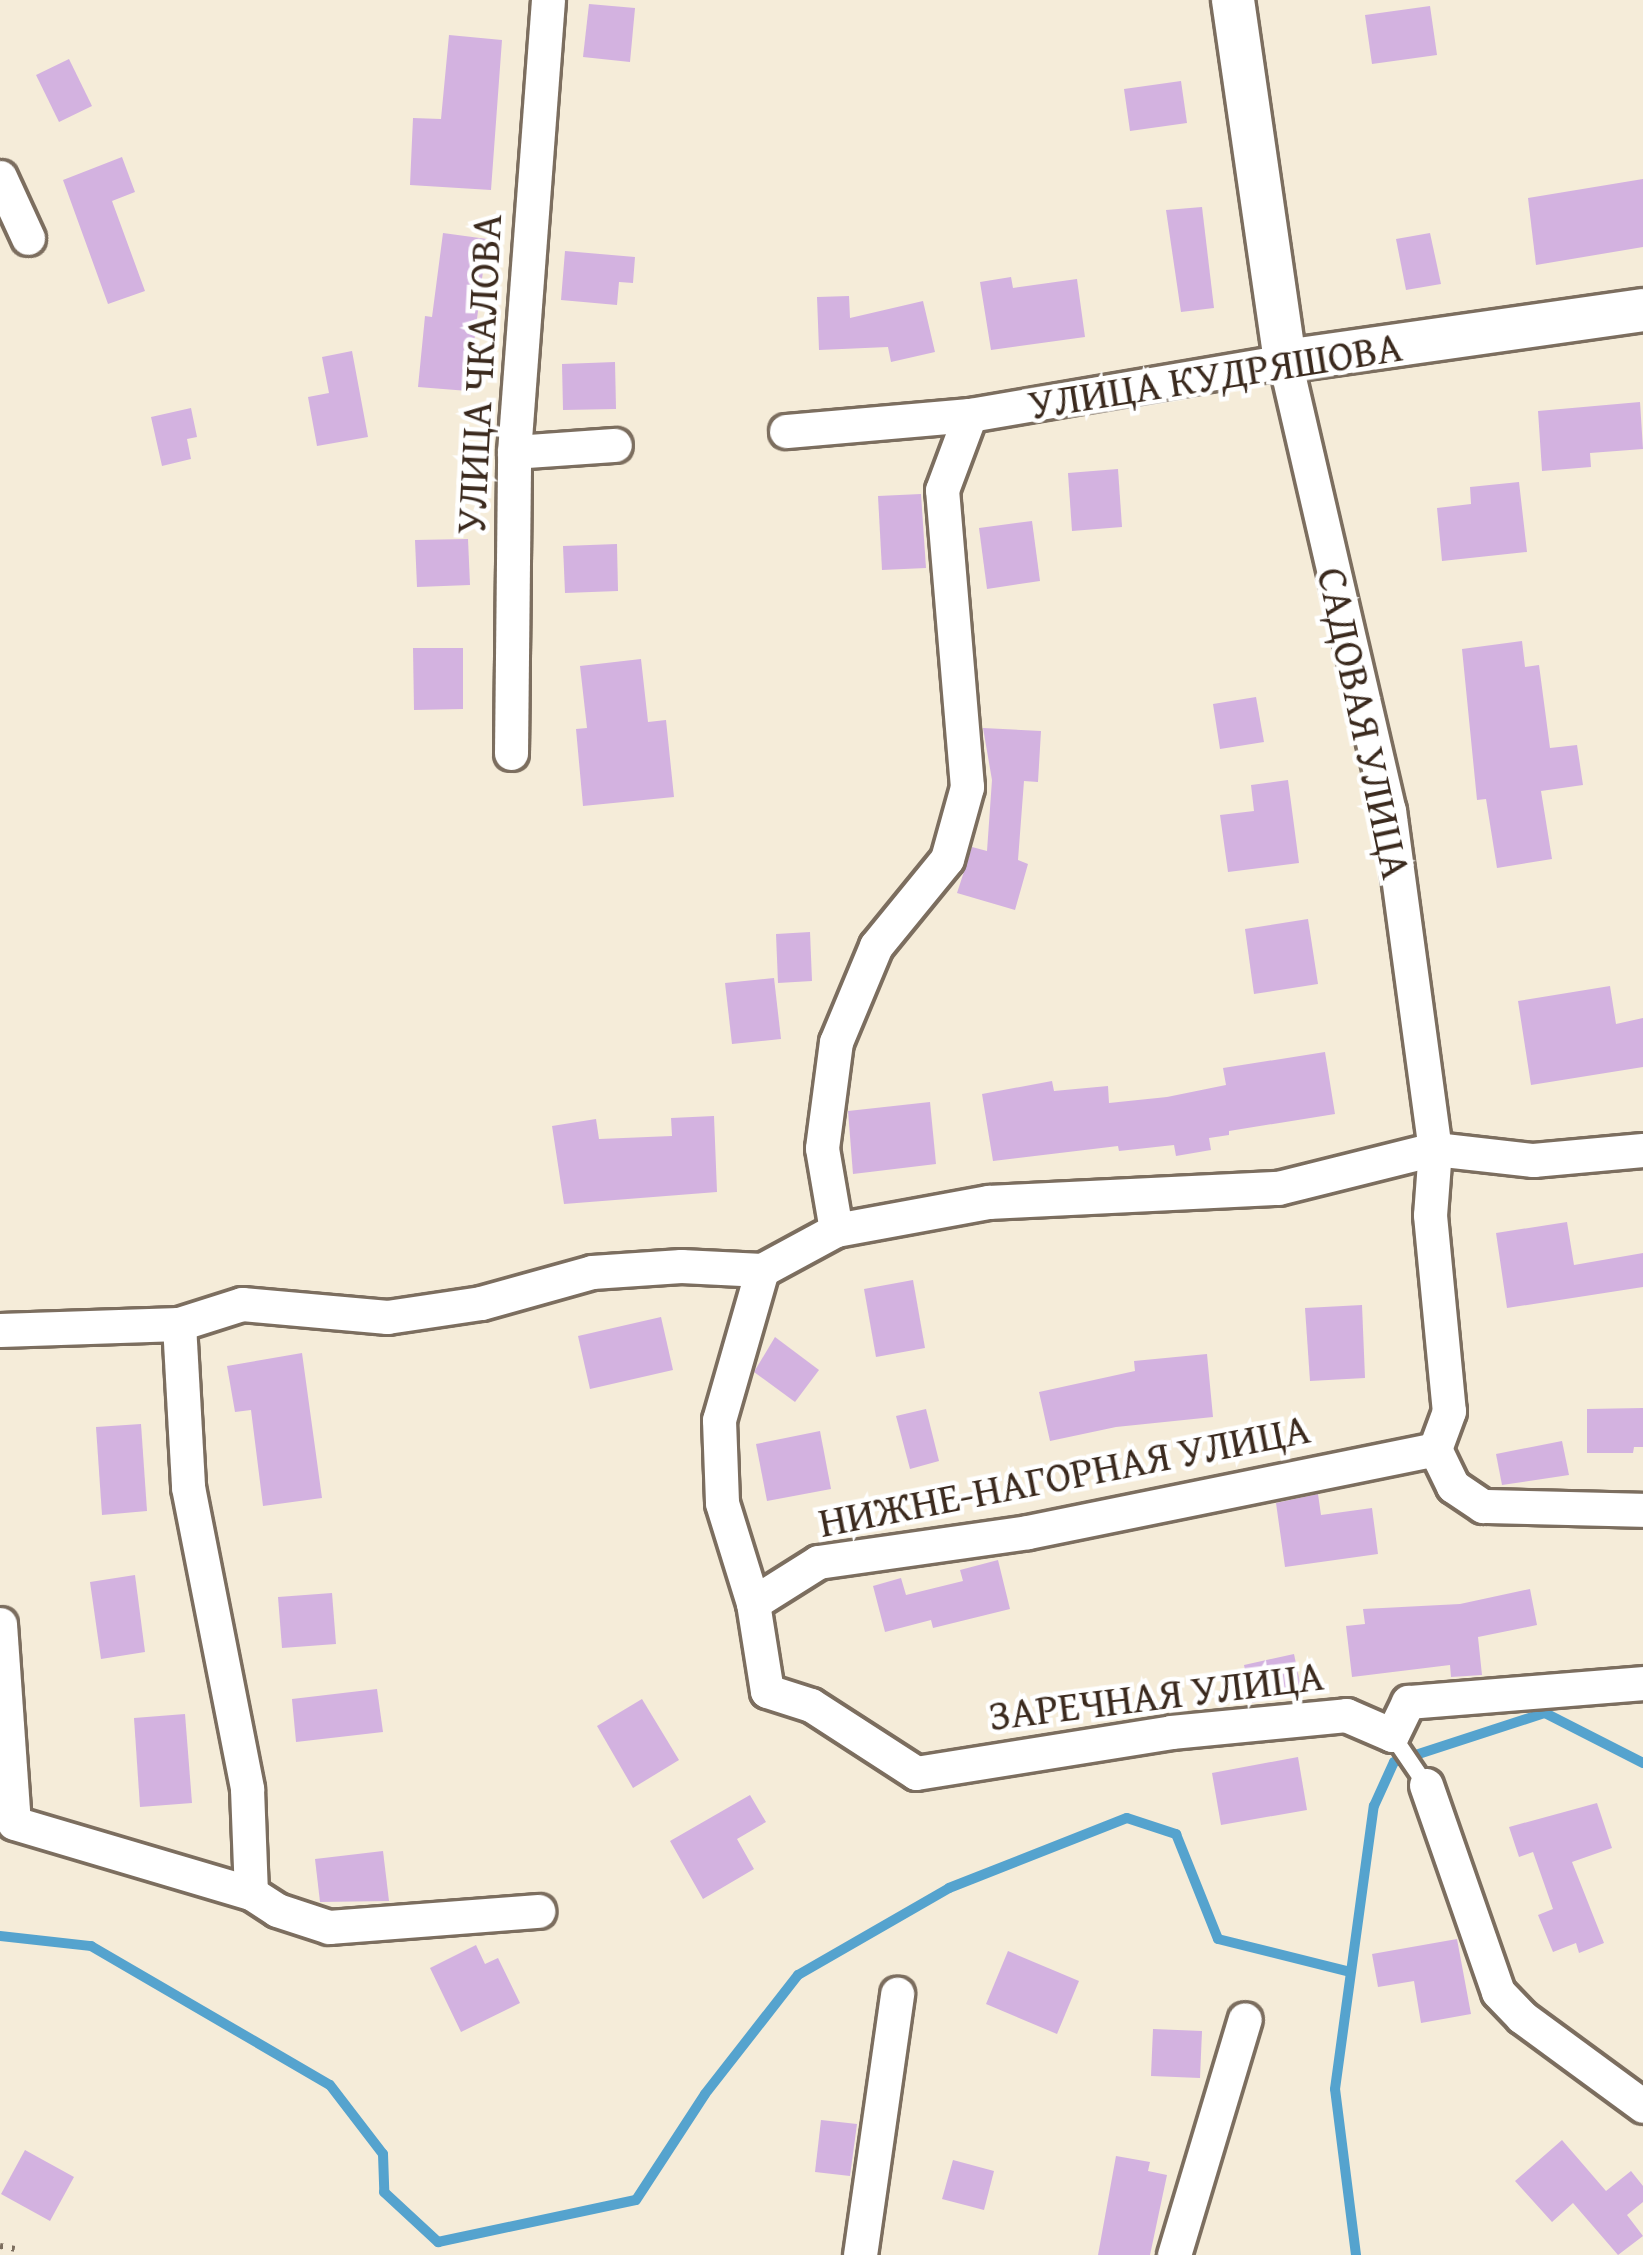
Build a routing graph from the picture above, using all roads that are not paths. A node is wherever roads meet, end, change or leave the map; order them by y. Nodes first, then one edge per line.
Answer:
1 (548, 0) edge
2 (1233, 0) edge
3 (0, 177) edge
4 (28, 238) dead end
5 (1643, 310) edge
6 (1285, 361) junction
7 (970, 415) junction
8 (786, 431) dead end
9 (615, 445) dead end
10 (514, 452) junction
11 (511, 753) dead end
12 (1436, 1149) junction
13 (1643, 1150) edge
14 (836, 1230) junction
15 (762, 1270) junction
16 (178, 1324) junction
17 (0, 1330) edge
18 (1435, 1449) junction
19 (1643, 1510) edge
20 (753, 1603) junction
21 (0, 1624) edge
22 (1643, 1684) edge
23 (1392, 1735) junction
24 (1426, 1785) joint
25 (251, 1893) junction
26 (538, 1911) dead end
27 (897, 1994) dead end
28 (1245, 2019) dead end
29 (1643, 2106) edge
30 (860, 2255) edge
31 (1174, 2255) edge

1 - 10 street, УЛИЦА ЧКАЛОВА
2 - 6 street, САДОВАЯ УЛИЦА
3 - 4 street
5 - 6 street, УЛИЦА КУДРЯШОВА
6 - 7 street, УЛИЦА КУДРЯШОВА
6 - 12 street, САДОВАЯ УЛИЦА
7 - 8 street, УЛИЦА КУДРЯШОВА
7 - 14 street
9 - 10 street
10 - 11 street, УЛИЦА ЧКАЛОВА
12 - 13 street
12 - 14 street
12 - 18 street, САДОВАЯ УЛИЦА
14 - 15 street
15 - 16 street
15 - 20 street
16 - 17 street
16 - 25 street
18 - 19 street
18 - 20 street, НИЖНЕ-НАГОРНАЯ УЛИЦА
20 - 23 street, ЗАРЕЧНАЯ УЛИЦА
21 - 25 street
22 - 23 street
23 - 24 lane
24 - 29 street
25 - 26 street
27 - 30 street
28 - 31 street

